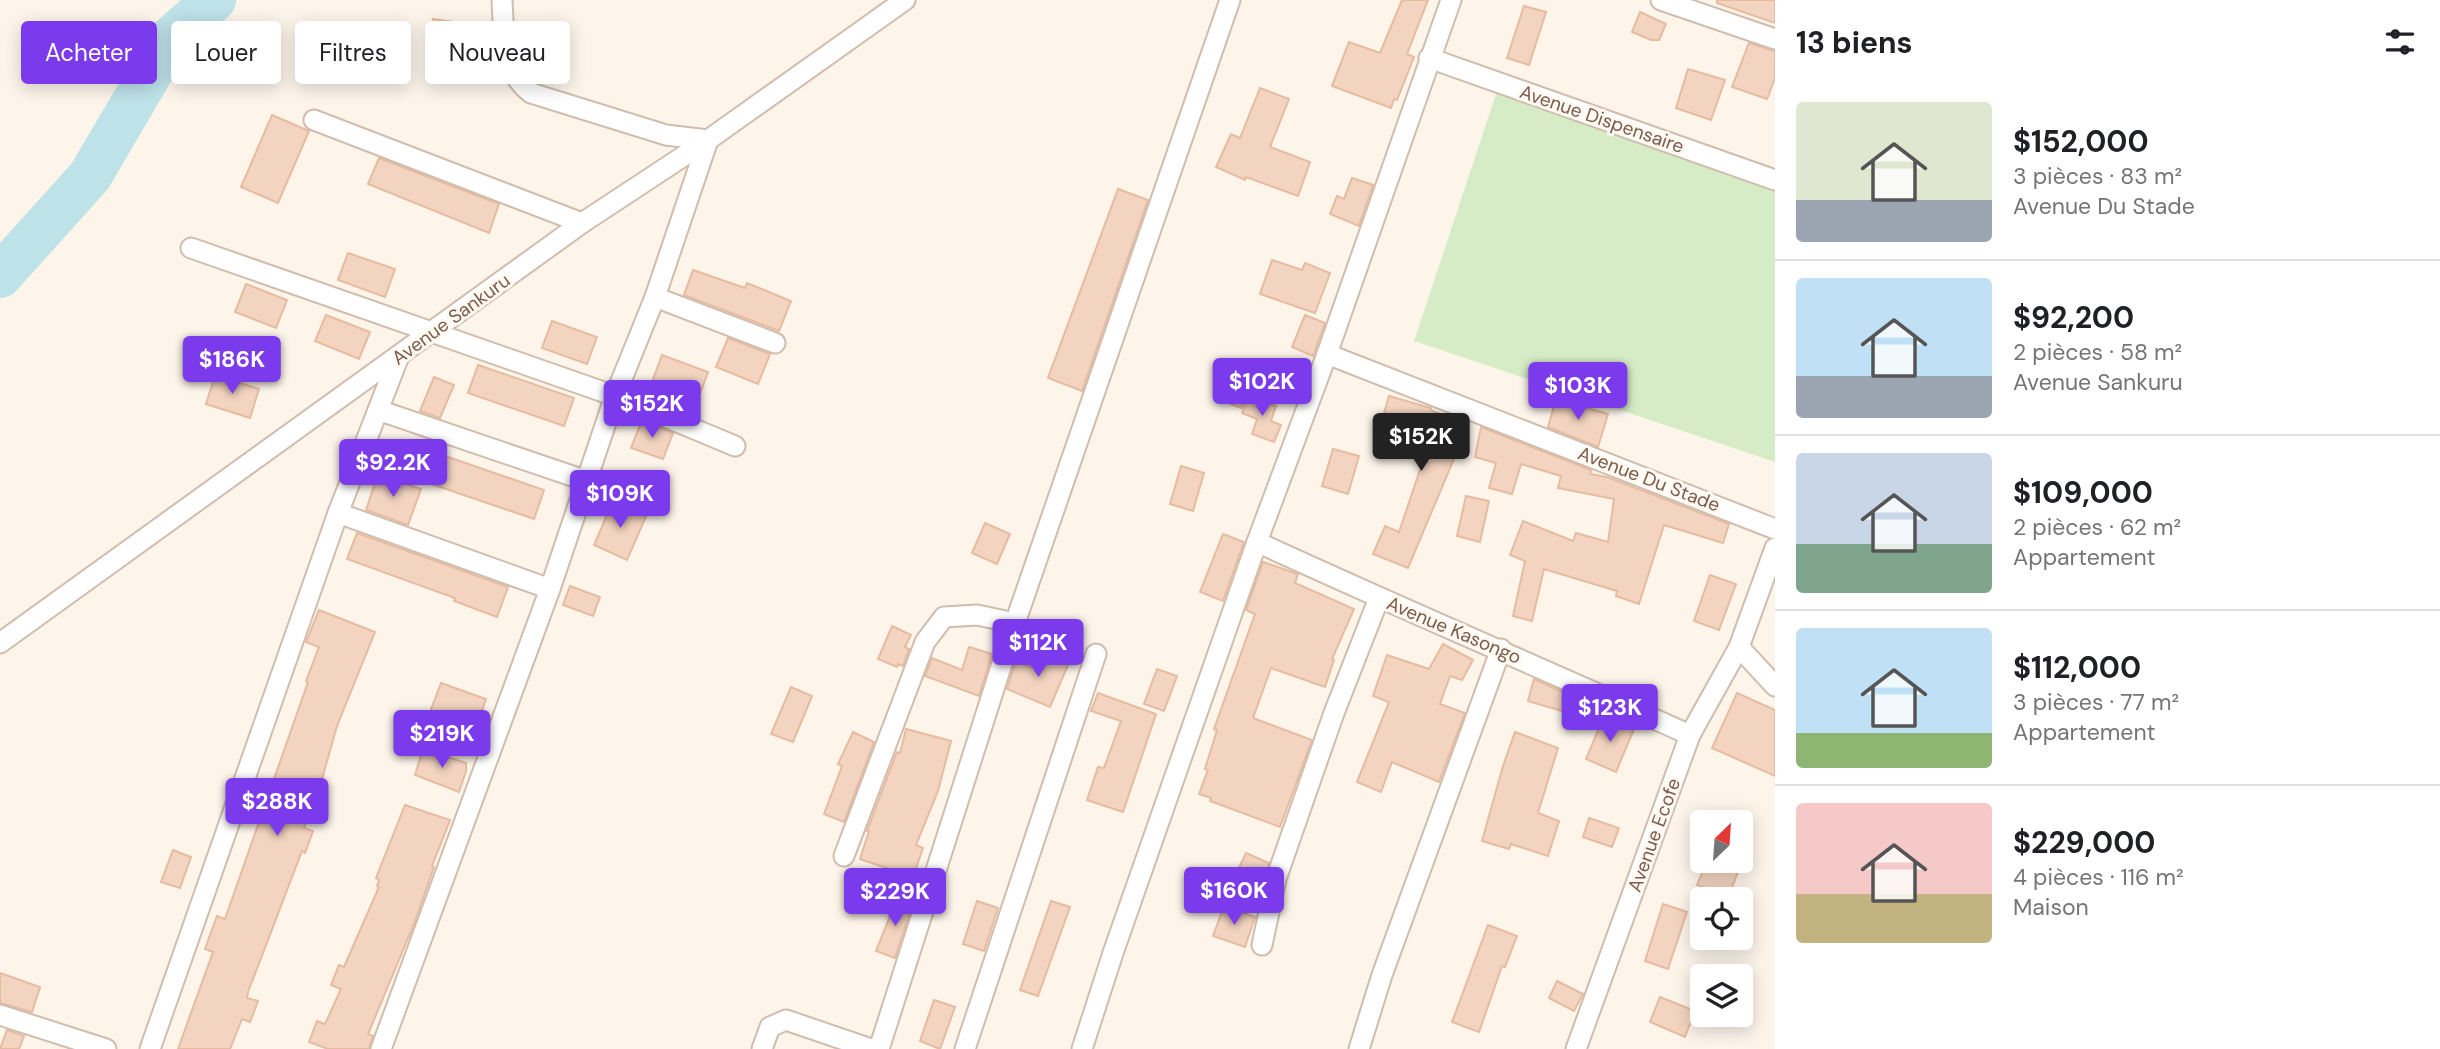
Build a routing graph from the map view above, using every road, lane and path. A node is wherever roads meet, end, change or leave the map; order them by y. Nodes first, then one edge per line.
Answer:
1 (502, 0) edge
2 (905, 0) edge
3 (1230, 0) edge
4 (1451, 0) edge
5 (1661, 0) edge
6 (1775, 39) edge
7 (1429, 58) junction
8 (314, 120) dead end
9 (708, 140) junction
10 (1775, 180) edge
11 (582, 223) junction
12 (191, 248) dead end
13 (655, 297) junction
14 (433, 331) junction
15 (775, 343) dead end
16 (1327, 354) junction
17 (399, 356) junction
18 (615, 396) junction
19 (378, 410) junction
20 (735, 446) dead end
21 (587, 481) junction
22 (338, 513) junction
23 (1775, 528) edge
24 (1257, 542) junction
25 (1775, 548) edge
26 (550, 589) junction
27 (1379, 598) junction
28 (1015, 623) junction
29 (0, 643) edge
30 (1739, 647) junction
31 (1501, 649) junction
32 (1096, 654) dead end
33 (1775, 686) edge
34 (1690, 735) junction
35 (844, 856) dead end
36 (1262, 946) dead end
37 (0, 1015) edge
38 (106, 1049) edge
39 (150, 1049) edge
40 (381, 1049) edge
41 (762, 1049) edge
42 (871, 1049) edge
43 (878, 1049) edge
44 (965, 1049) edge
45 (1082, 1049) edge
46 (1359, 1049) edge
47 (1576, 1049) edge

1 - 9 street
2 - 9 street, Avenue Sankuru
3 - 28 street
4 - 7 street
5 - 6 street
7 - 10 street, Avenue Dispensaire
7 - 16 street
8 - 11 street
9 - 11 street, Avenue Sankuru
9 - 13 street
11 - 14 street, Avenue Sankuru
12 - 14 street
13 - 15 street
13 - 18 street
14 - 17 street, Avenue Sankuru
14 - 18 street
16 - 23 street, Avenue Du Stade
16 - 24 street
17 - 19 street
17 - 29 street, Avenue Sankuru
18 - 20 street
18 - 21 street
19 - 21 street
19 - 22 street
21 - 26 street
22 - 26 street
22 - 39 street
24 - 27 street, Avenue Kasongo
24 - 45 street
25 - 30 street, Avenue Ecofe
26 - 40 street
27 - 31 street, Avenue Kasongo
27 - 36 street
28 - 35 street
28 - 43 street
30 - 33 street
30 - 34 street, Avenue Ecofe
31 - 34 street, Avenue Kasongo
31 - 46 street
32 - 44 street
34 - 47 street, Avenue Ecofe
37 - 38 street
41 - 42 street

